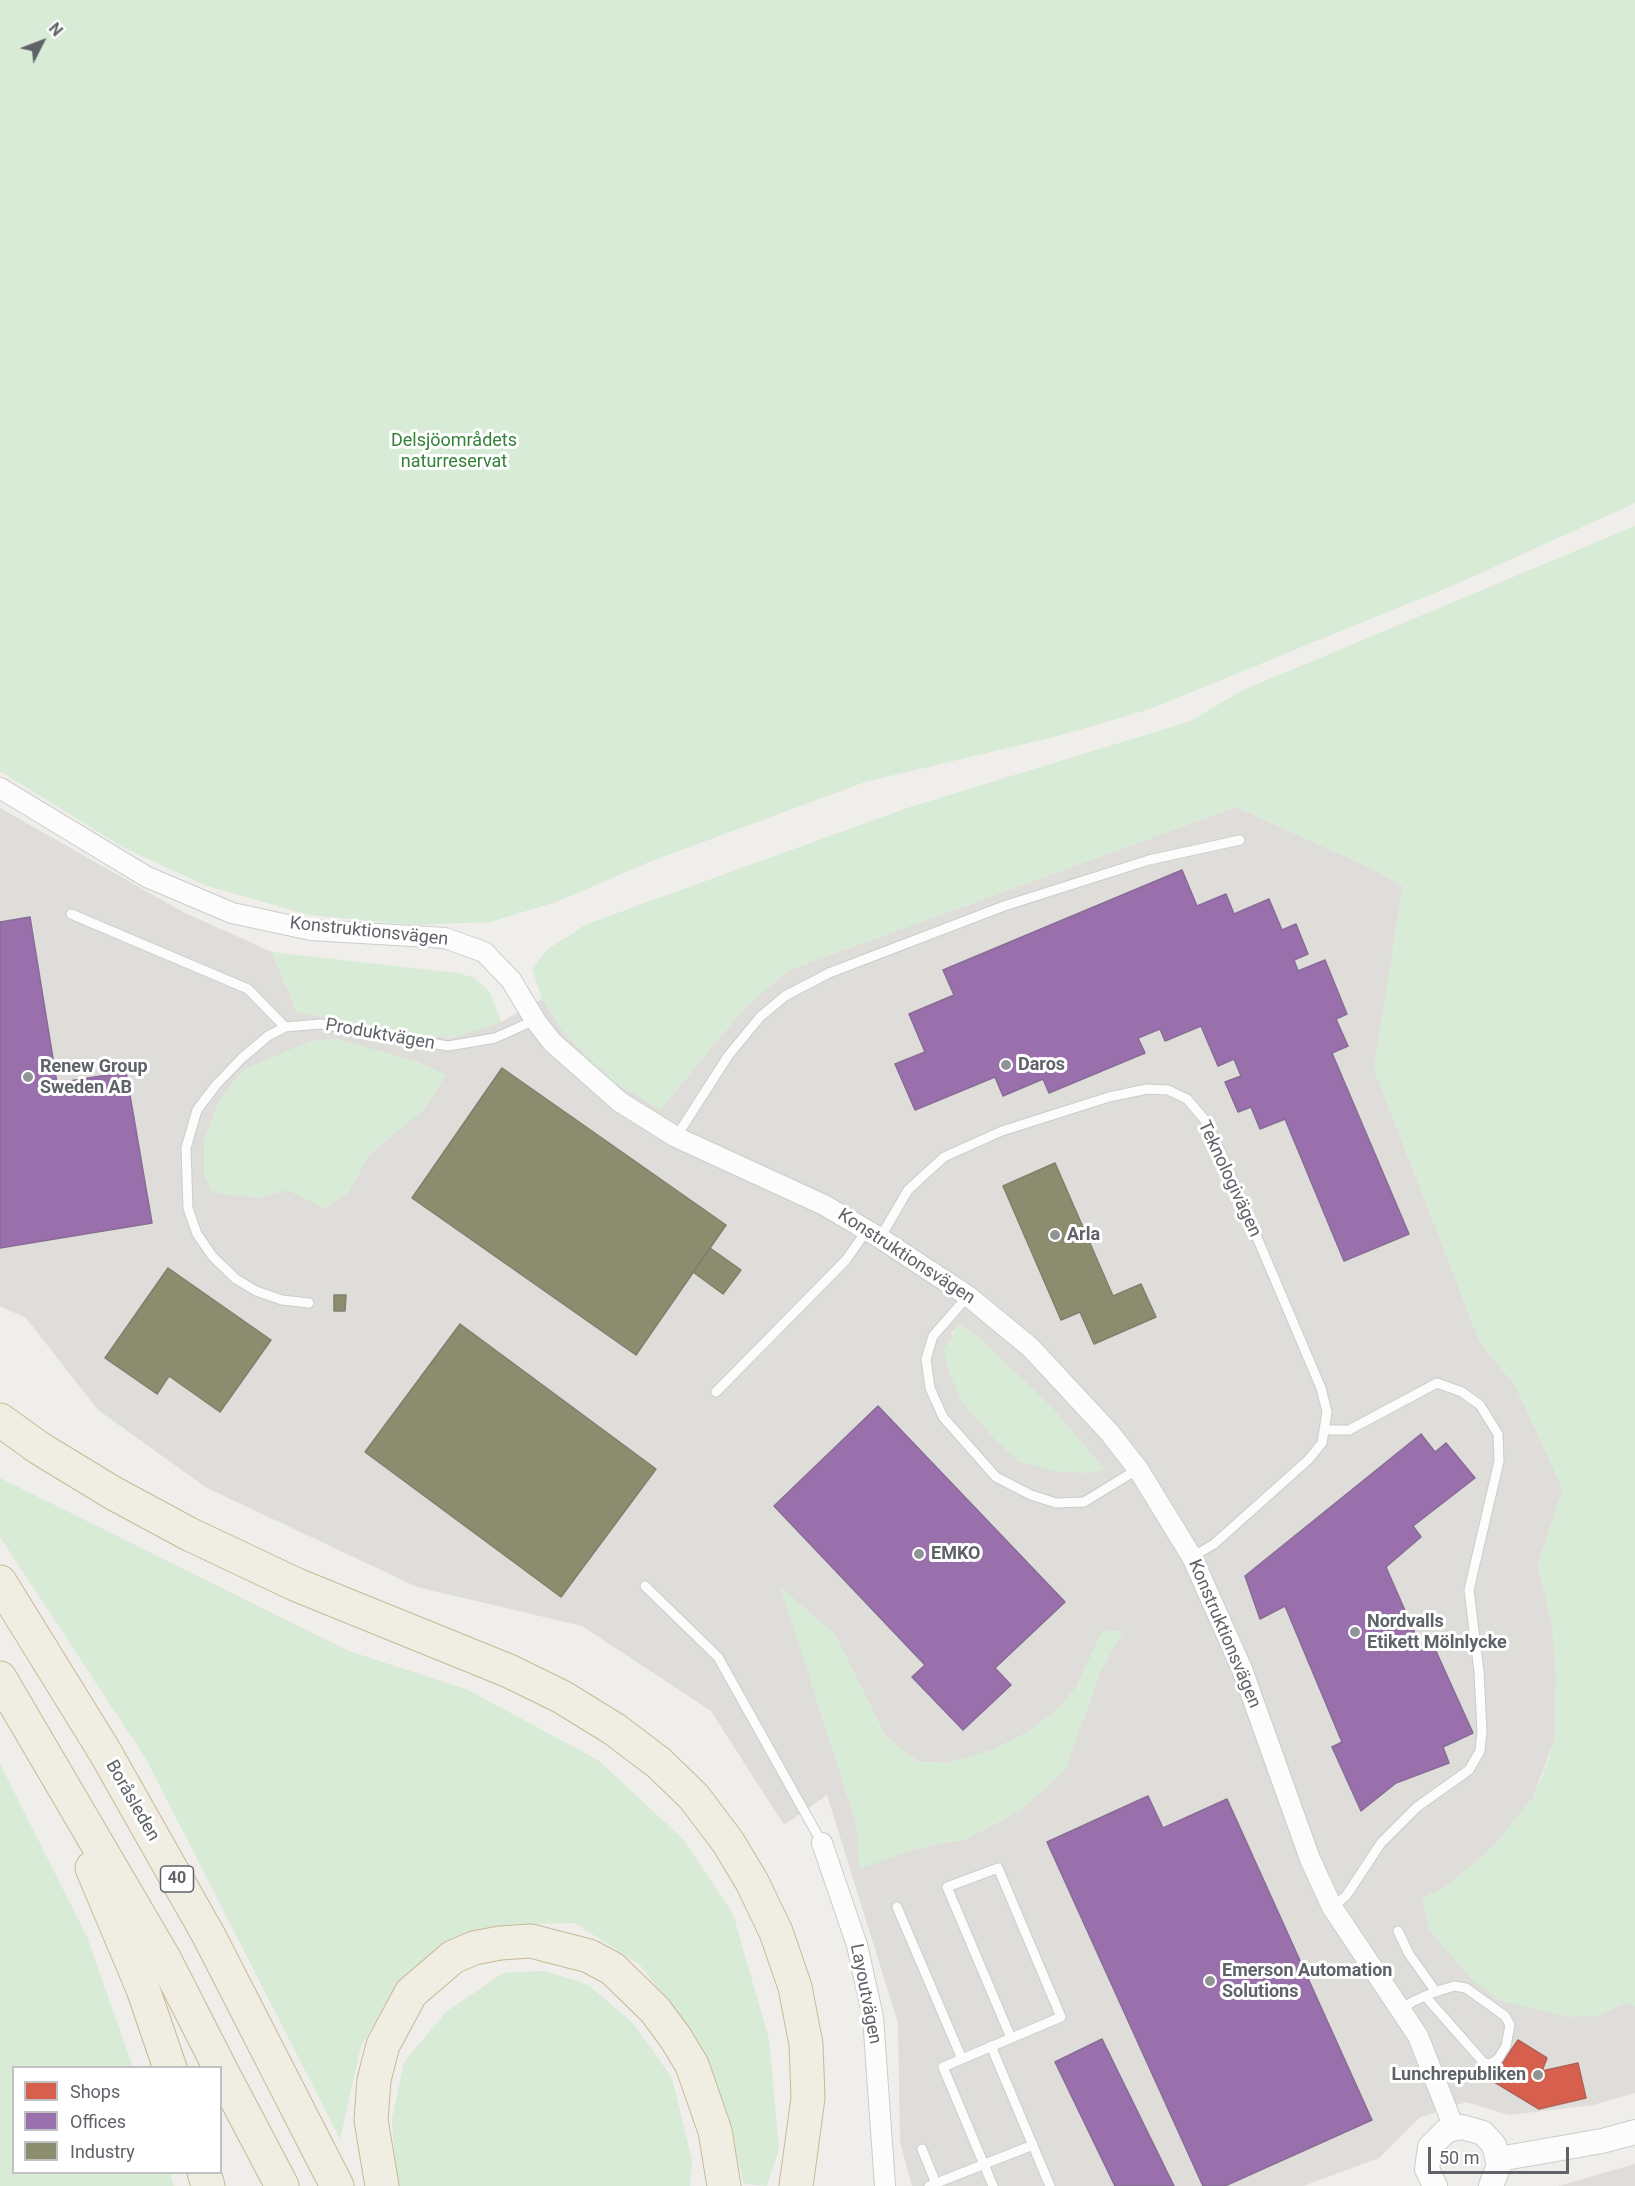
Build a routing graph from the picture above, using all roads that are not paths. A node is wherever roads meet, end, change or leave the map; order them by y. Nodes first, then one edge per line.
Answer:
1 (0, 788) edge
2 (1240, 840) dead end
3 (72, 914) dead end
4 (535, 1020) junction
5 (285, 1027) junction
6 (676, 1137) junction
7 (874, 1234) junction
8 (968, 1296) junction
9 (309, 1303) dead end
10 (716, 1392) dead end
11 (0, 1420) edge
12 (1325, 1430) junction
13 (1138, 1469) junction
14 (1192, 1557) junction
15 (0, 1582) edge
16 (645, 1586) dead end
17 (0, 1678) edge
18 (40, 1744) junction
19 (822, 1843) joint
20 (897, 1907) dead end
21 (1332, 1907) junction
22 (1398, 1931) dead end
23 (1436, 1992) junction
24 (1425, 1996) junction
25 (1401, 2009) junction
26 (1011, 2038) junction
27 (991, 2046) junction
28 (962, 2059) junction
29 (171, 2066) edge
30 (219, 2066) edge
31 (222, 2072) edge
32 (1454, 2128) junction
33 (1635, 2132) edge
34 (1033, 2145) junction
35 (922, 2149) dead end
36 (1499, 2159) junction
37 (984, 2164) junction
38 (1426, 2183) edge
39 (934, 2185) edge
40 (282, 2186) edge
41 (337, 2186) edge
42 (382, 2186) edge
43 (724, 2186) edge
44 (796, 2186) edge
45 (885, 2186) edge
46 (993, 2186) edge
47 (1050, 2186) edge
48 (1491, 2186) edge

1 - 4 street, Konstruktionsvägen
2 - 6 lane
3 - 5 lane
4 - 5 lane, Produktvägen
4 - 6 street, Konstruktionsvägen
5 - 9 lane, Produktvägen
6 - 7 street, Konstruktionsvägen
7 - 8 street, Konstruktionsvägen
7 - 10 lane, Teknologivägen
7 - 12 lane, Teknologivägen
8 - 13 street, Konstruktionsvägen
8 - 13 lane
11 - 44 highway
12 - 14 lane, Teknologivägen
12 - 21 lane
13 - 14 street, Konstruktionsvägen
14 - 21 street, Konstruktionsvägen
15 - 41 highway, Boråsleden / 40
16 - 19 lane
17 - 18 highway
18 - 29 highway
18 - 30 highway
19 - 45 street, Layoutvägen
20 - 28 lane
21 - 25 street, Konstruktionsvägen
22 - 23 lane
23 - 24 lane
23 - 24 lane
24 - 25 lane
25 - 32 street, Konstruktionsvägen
26 - 26 lane
26 - 27 lane
27 - 28 lane
27 - 34 lane
28 - 37 lane
31 - 40 highway
32 - 36 street
32 - 38 street
33 - 36 street
34 - 37 lane
34 - 47 lane
35 - 39 lane
36 - 48 street
37 - 39 lane
37 - 46 lane
42 - 43 highway

